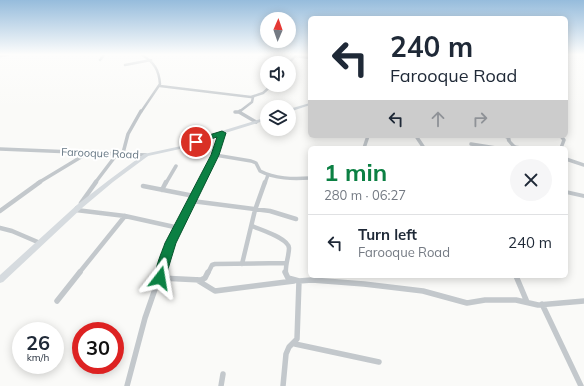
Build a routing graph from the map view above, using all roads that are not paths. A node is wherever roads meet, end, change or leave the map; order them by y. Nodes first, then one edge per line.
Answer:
1 (158, 73) edge
2 (160, 86) junction
3 (264, 92) edge
4 (253, 97) junction
5 (308, 105) edge
6 (296, 109) edge
7 (260, 121) edge
8 (256, 122) junction
9 (222, 133) junction
10 (507, 138) edge
11 (471, 144) dead end
12 (484, 146) edge
13 (514, 146) edge
14 (0, 149) edge
15 (88, 153) junction
16 (117, 154) junction
17 (123, 154) junction
18 (146, 155) junction
19 (215, 155) junction
20 (568, 160) edge
21 (584, 165) edge
22 (176, 166) dead end
23 (268, 175) junction
24 (308, 178) edge
25 (143, 186) dead end
26 (162, 190) junction
27 (568, 192) edge
28 (194, 196) junction
29 (584, 196) edge
30 (192, 202) junction
31 (76, 210) junction
32 (255, 210) junction
33 (0, 211) edge
34 (125, 216) junction
35 (296, 218) dead end
36 (252, 226) junction
37 (0, 228) edge
38 (179, 228) junction
39 (40, 243) junction
40 (286, 263) junction
41 (242, 264) junction
42 (1, 278) edge
43 (160, 278) junction
44 (517, 278) edge
45 (197, 280) junction
46 (298, 281) junction
47 (57, 301) dead end
48 (584, 301) edge
49 (527, 302) junction
50 (542, 304) junction
51 (295, 344) junction
52 (379, 362) dead end
53 (223, 374) dead end
54 (127, 386) edge
55 (221, 386) edge
56 (283, 386) edge
57 (581, 386) edge

1 - 2 street
2 - 4 street
2 - 17 street
3 - 4 street
4 - 8 street
5 - 6 main road
7 - 8 main road, Farooque Road
8 - 9 main road, Farooque Road
9 - 18 main road, Farooque Road
9 - 19 street
10 - 13 street
11 - 12 street
14 - 15 street, Farooque Road
15 - 16 street, Farooque Road
15 - 33 street
16 - 17 street, Farooque Road
16 - 31 street
17 - 18 street, Farooque Road
18 - 31 main road
19 - 23 street
19 - 28 street
20 - 21 street
22 - 26 street
23 - 24 street
23 - 32 street
25 - 26 street
26 - 28 street
27 - 29 street
28 - 30 street
30 - 32 street
30 - 38 street
31 - 34 street
31 - 39 main road
32 - 35 street
32 - 36 street
34 - 38 street
34 - 47 street
36 - 40 street
36 - 41 street
37 - 39 street
38 - 43 street
39 - 42 main road
40 - 41 street
40 - 46 street
41 - 45 street
43 - 45 street
43 - 54 street
44 - 49 street
45 - 46 street
46 - 49 street
46 - 51 street
48 - 50 street
49 - 50 street
50 - 57 street
51 - 52 street
51 - 56 street
53 - 55 street

